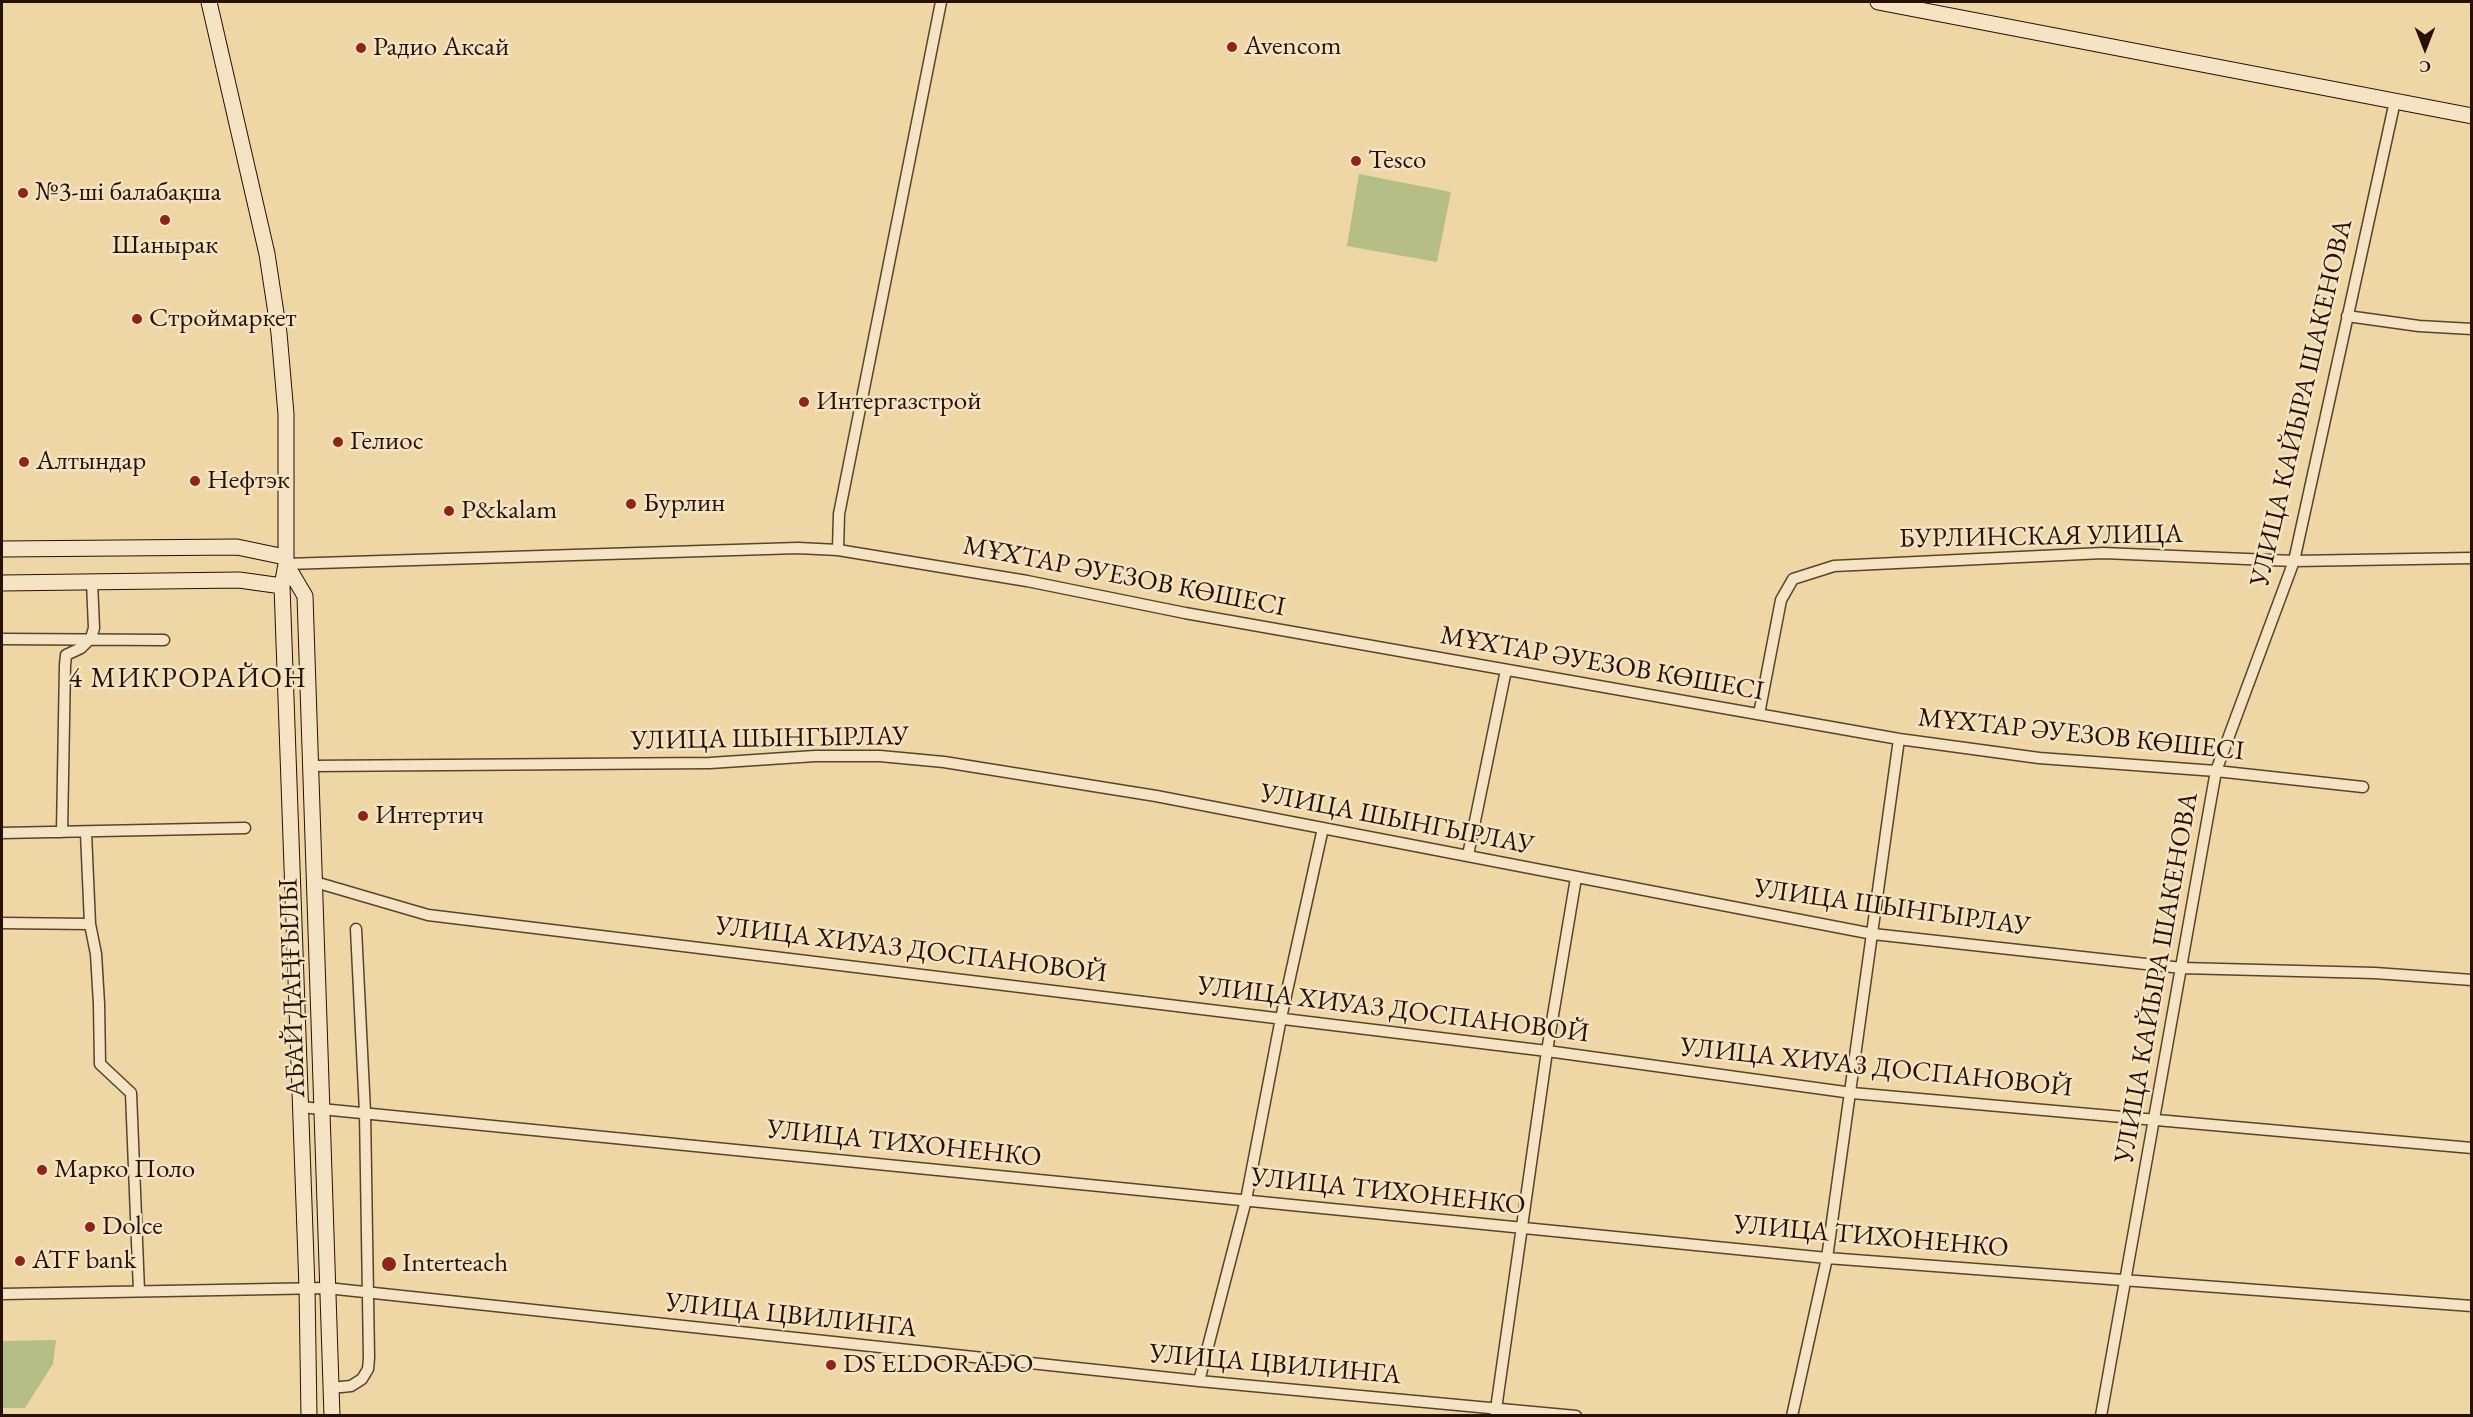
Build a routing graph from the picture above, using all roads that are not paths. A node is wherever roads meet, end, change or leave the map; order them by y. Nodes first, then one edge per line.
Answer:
1 (209, 2) edge
2 (941, 2) edge
3 (1878, 2) edge
4 (2395, 101) junction
5 (2472, 116) edge
6 (2347, 316) junction
7 (2472, 329) edge
8 (2, 549) edge
9 (838, 550) junction
10 (2472, 558) edge
11 (286, 561) junction
12 (2294, 561) junction
13 (92, 582) junction
14 (2, 583) edge
15 (282, 586) junction
16 (2, 639) edge
17 (92, 639) junction
18 (164, 640) dead end
19 (1506, 670) junction
20 (1759, 714) junction
21 (1899, 739) junction
22 (311, 766) junction
23 (2216, 771) junction
24 (2363, 787) dead end
25 (245, 828) dead end
26 (1323, 828) junction
27 (62, 832) junction
28 (2, 833) edge
29 (86, 833) junction
30 (1468, 855) junction
31 (1576, 878) junction
32 (315, 882) junction
33 (2, 923) edge
34 (90, 924) junction
35 (356, 929) dead end
36 (1873, 934) junction
37 (2182, 968) junction
38 (2472, 980) edge
39 (1281, 1018) junction
40 (1547, 1051) junction
41 (1852, 1093) junction
42 (301, 1107) junction
43 (322, 1109) junction
44 (365, 1112) junction
45 (2155, 1121) junction
46 (2472, 1148) edge
47 (1246, 1200) junction
48 (1522, 1228) junction
49 (1827, 1258) junction
50 (2127, 1281) junction
51 (327, 1287) junction
52 (307, 1288) junction
53 (139, 1291) junction
54 (369, 1293) junction
55 (2, 1294) edge
56 (2472, 1306) edge
57 (1199, 1381) junction
58 (331, 1388) junction
59 (1495, 1412) edge
60 (309, 1416) edge
61 (332, 1416) edge
62 (1576, 1416) edge
63 (1792, 1416) edge
64 (2101, 1416) edge

1 - 11 main road, АБАЙ ДАҢҒЫЛЫ
2 - 9 street
3 - 4 main road
4 - 5 main road
4 - 6 street, УЛИЦА КАЙЫРА ШАКЕНОВА
6 - 7 street
6 - 12 street, УЛИЦА КАЙЫРА ШАКЕНОВА
8 - 11 main road
9 - 11 street, МҰХТАР ӘУЕЗОВ КӨШЕСІ
9 - 19 street, МҰХТАР ӘУЕЗОВ КӨШЕСІ
10 - 12 street, БУРЛИНСКАЯ УЛИЦА
11 - 15 main road, АБАЙ ДАҢҒЫЛЫ
11 - 22 main road, АБАЙ ДАҢҒЫЛЫ
12 - 20 street, БУРЛИНСКАЯ УЛИЦА
12 - 23 street, УЛИЦА КАЙЫРА ШАКЕНОВА
13 - 14 main road
13 - 15 main road
13 - 17 street
15 - 42 main road, АБАЙ ДАҢҒЫЛЫ
16 - 17 street
17 - 18 street
17 - 27 street
19 - 20 street, МҰХТАР ӘУЕЗОВ КӨШЕСІ
19 - 30 street
20 - 21 street, МҰХТАР ӘУЕЗОВ КӨШЕСІ
21 - 23 street, МҰХТАР ӘУЕЗОВ КӨШЕСІ
21 - 36 street
22 - 26 street, УЛИЦА ШЫНГЫРЛАУ
22 - 32 main road, АБАЙ ДАҢҒЫЛЫ
23 - 24 street, МҰХТАР ӘУЕЗОВ КӨШЕСІ
23 - 37 street, УЛИЦА КАЙЫРА ШАКЕНОВА
25 - 29 street
26 - 30 street, УЛИЦА ШЫНГЫРЛАУ
26 - 39 street
27 - 28 street
27 - 29 street
29 - 34 street
30 - 31 street, УЛИЦА ШЫНГЫРЛАУ
31 - 36 street, УЛИЦА ШЫНГЫРЛАУ
31 - 40 street
32 - 39 street, УЛИЦА ХИУАЗ ДОСПАНОВОЙ
32 - 43 main road, АБАЙ ДАҢҒЫЛЫ
33 - 34 street
34 - 53 street
35 - 44 street
36 - 37 street, УЛИЦА ШЫНГЫРЛАУ
36 - 41 street
37 - 38 street, УЛИЦА ШЫНГЫРЛАУ
37 - 45 street, УЛИЦА КАЙЫРА ШАКЕНОВА
39 - 40 street, УЛИЦА ХИУАЗ ДОСПАНОВОЙ
39 - 47 street
40 - 41 street, УЛИЦА ХИУАЗ ДОСПАНОВОЙ
40 - 48 street
41 - 45 street, УЛИЦА ХИУАЗ ДОСПАНОВОЙ
41 - 49 street
42 - 43 street, УЛИЦА ТИХОНЕНКО
42 - 52 main road, АБАЙ ДАҢҒЫЛЫ
43 - 44 street, УЛИЦА ТИХОНЕНКО
43 - 51 main road, АБАЙ ДАҢҒЫЛЫ
44 - 47 street, УЛИЦА ТИХОНЕНКО
44 - 54 street
45 - 46 street, УЛИЦА ХИУАЗ ДОСПАНОВОЙ
45 - 50 street, УЛИЦА КАЙЫРА ШАКЕНОВА
47 - 48 street, УЛИЦА ТИХОНЕНКО
47 - 57 street
48 - 49 street, УЛИЦА ТИХОНЕНКО
48 - 59 street
49 - 50 street, УЛИЦА ТИХОНЕНКО
49 - 63 street
50 - 56 street, УЛИЦА ТИХОНЕНКО
50 - 64 street, УЛИЦА КАЙЫРА ШАКЕНОВА
51 - 52 street, УЛИЦА ЦВИЛИНГА
51 - 54 street, УЛИЦА ЦВИЛИНГА
51 - 58 main road, АБАЙ ДАҢҒЫЛЫ
52 - 53 street, УЛИЦА ЦВИЛИНГА
52 - 60 main road, АБАЙ ДАҢҒЫЛЫ
53 - 55 street, УЛИЦА ЦВИЛИНГА
54 - 57 street, УЛИЦА ЦВИЛИНГА
54 - 58 street
57 - 59 street, УЛИЦА ЦВИЛИНГА
58 - 61 main road, АБАЙ ДАҢҒЫЛЫ
59 - 62 street, УЛИЦА ЦВИЛИНГА

